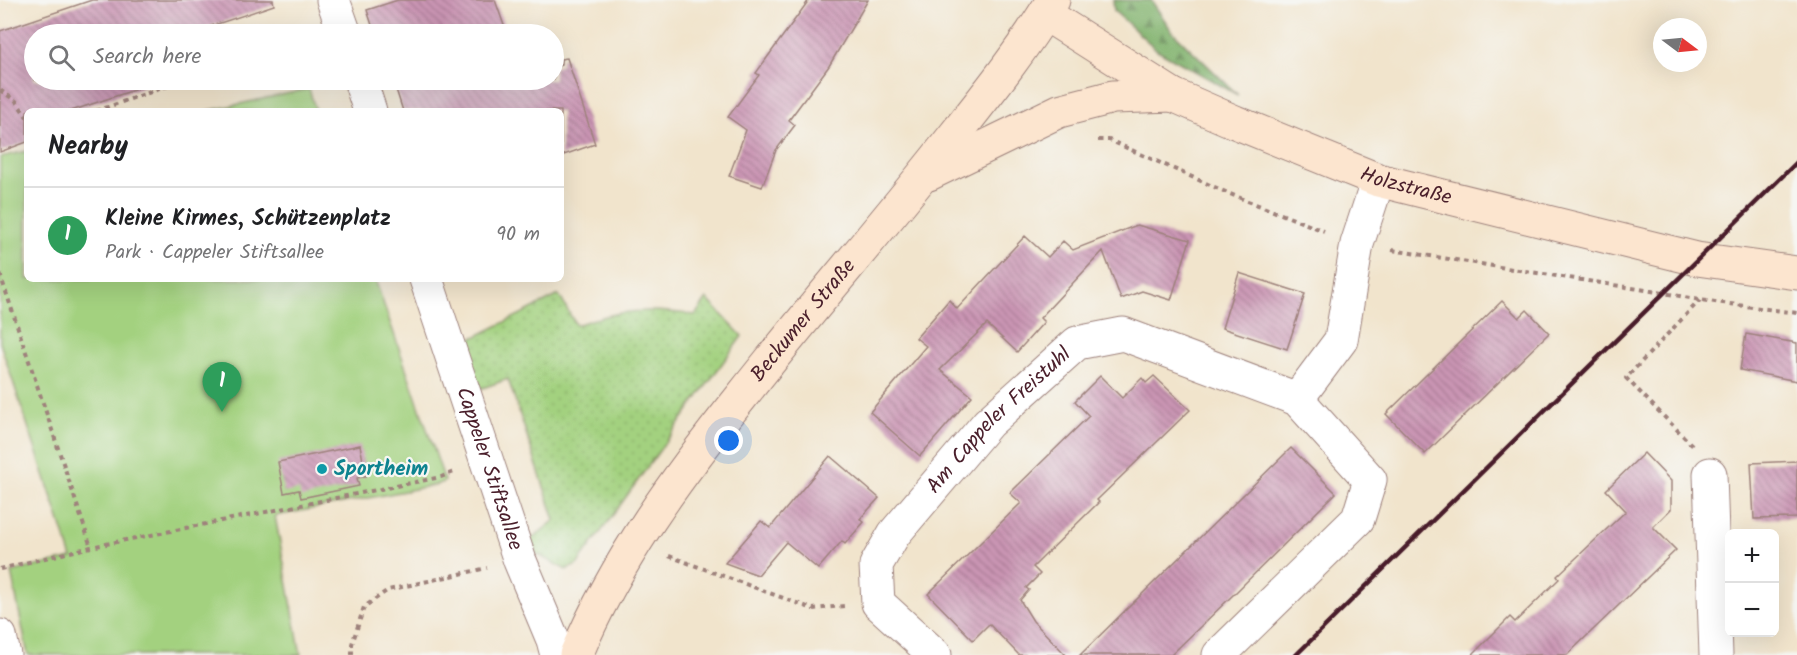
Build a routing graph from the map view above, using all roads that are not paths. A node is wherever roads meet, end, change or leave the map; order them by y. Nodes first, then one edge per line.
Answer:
1 (333, 0) edge
2 (1049, 7) edge
3 (341, 24) edge
4 (363, 90) edge
5 (1173, 94) junction
6 (369, 108) edge
7 (922, 177) junction
8 (1378, 180) junction
9 (1797, 273) edge
10 (427, 282) edge
11 (1297, 399) junction
12 (1710, 474) road end
13 (0, 636) edge
14 (4, 655) edge
15 (557, 655) edge
16 (576, 655) edge
17 (935, 655) edge
18 (1219, 655) edge
19 (1716, 655) edge

1 - 3 street
2 - 5 main road, Holzstraße
2 - 7 main road, Beckumer Straße
4 - 6 street
5 - 7 main road
5 - 8 main road, Holzstraße
7 - 16 main road, Beckumer Straße
8 - 9 main road, Holzstraße
8 - 11 street
10 - 15 street, Cappeler Stiftsallee
11 - 17 street, Am Cappeler Freistuhl
11 - 18 street, Am Cappeler Freistuhl
12 - 19 street
13 - 14 street

